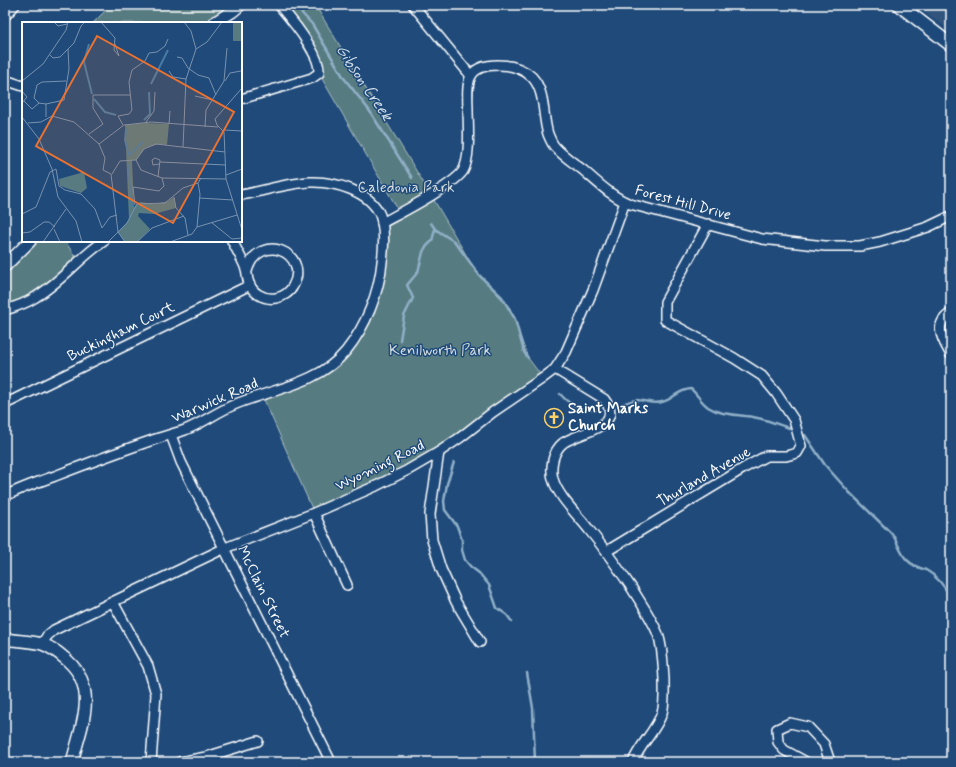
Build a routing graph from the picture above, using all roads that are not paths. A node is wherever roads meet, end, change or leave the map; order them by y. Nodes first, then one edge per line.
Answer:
1 (15, 5) edge
2 (240, 5) edge
3 (279, 5) edge
4 (413, 5) edge
5 (899, 5) edge
6 (5, 16) edge
7 (216, 22) edge
8 (951, 45) edge
9 (471, 76) junction
10 (5, 80) edge
11 (22, 86) edge
12 (242, 99) edge
13 (242, 195) edge
14 (625, 202) junction
15 (951, 216) edge
16 (382, 223) junction
17 (708, 224) junction
18 (29, 242) edge
19 (102, 242) edge
20 (232, 242) edge
21 (5, 266) edge
22 (247, 271) junction
23 (250, 285) junction
24 (5, 310) edge
25 (951, 313) edge
26 (951, 355) edge
27 (555, 369) junction
28 (5, 404) edge
29 (171, 435) junction
30 (439, 452) junction
31 (5, 496) edge
32 (314, 513) junction
33 (225, 548) junction
34 (607, 551) junction
35 (347, 585) dead end
36 (113, 602) junction
37 (5, 639) edge
38 (480, 642) dead end
39 (42, 644) junction
40 (258, 741) dead end
41 (72, 762) edge
42 (151, 762) edge
43 (180, 762) edge
44 (331, 762) edge
45 (633, 762) edge
46 (806, 762) edge
47 (830, 762) edge

1 - 6 street
2 - 7 street
3 - 12 street
4 - 9 street
5 - 8 main road
9 - 14 street, Forest Hill Drive
9 - 16 street
10 - 11 street
13 - 16 street
14 - 17 street, Forest Hill Drive
14 - 27 street, Wyoming Road
15 - 17 street, Forest Hill Drive
16 - 29 street, Warwick Road
17 - 34 street, Thurland Avenue
18 - 21 street
19 - 24 street
20 - 22 street
22 - 23 street
22 - 23 street
23 - 28 street, Buckingham Court
25 - 26 street
27 - 30 street, Wyoming Road
27 - 34 street
29 - 31 street, Warwick Road
29 - 33 street, McClain Street
30 - 32 street, Wyoming Road
30 - 38 street
32 - 33 street, Wyoming Road
32 - 35 street
33 - 36 street, Wyoming Road
33 - 44 street, McClain Street
34 - 45 street
36 - 39 street, Wyoming Road
36 - 42 street
37 - 39 street
39 - 41 street
40 - 43 street
46 - 47 street

